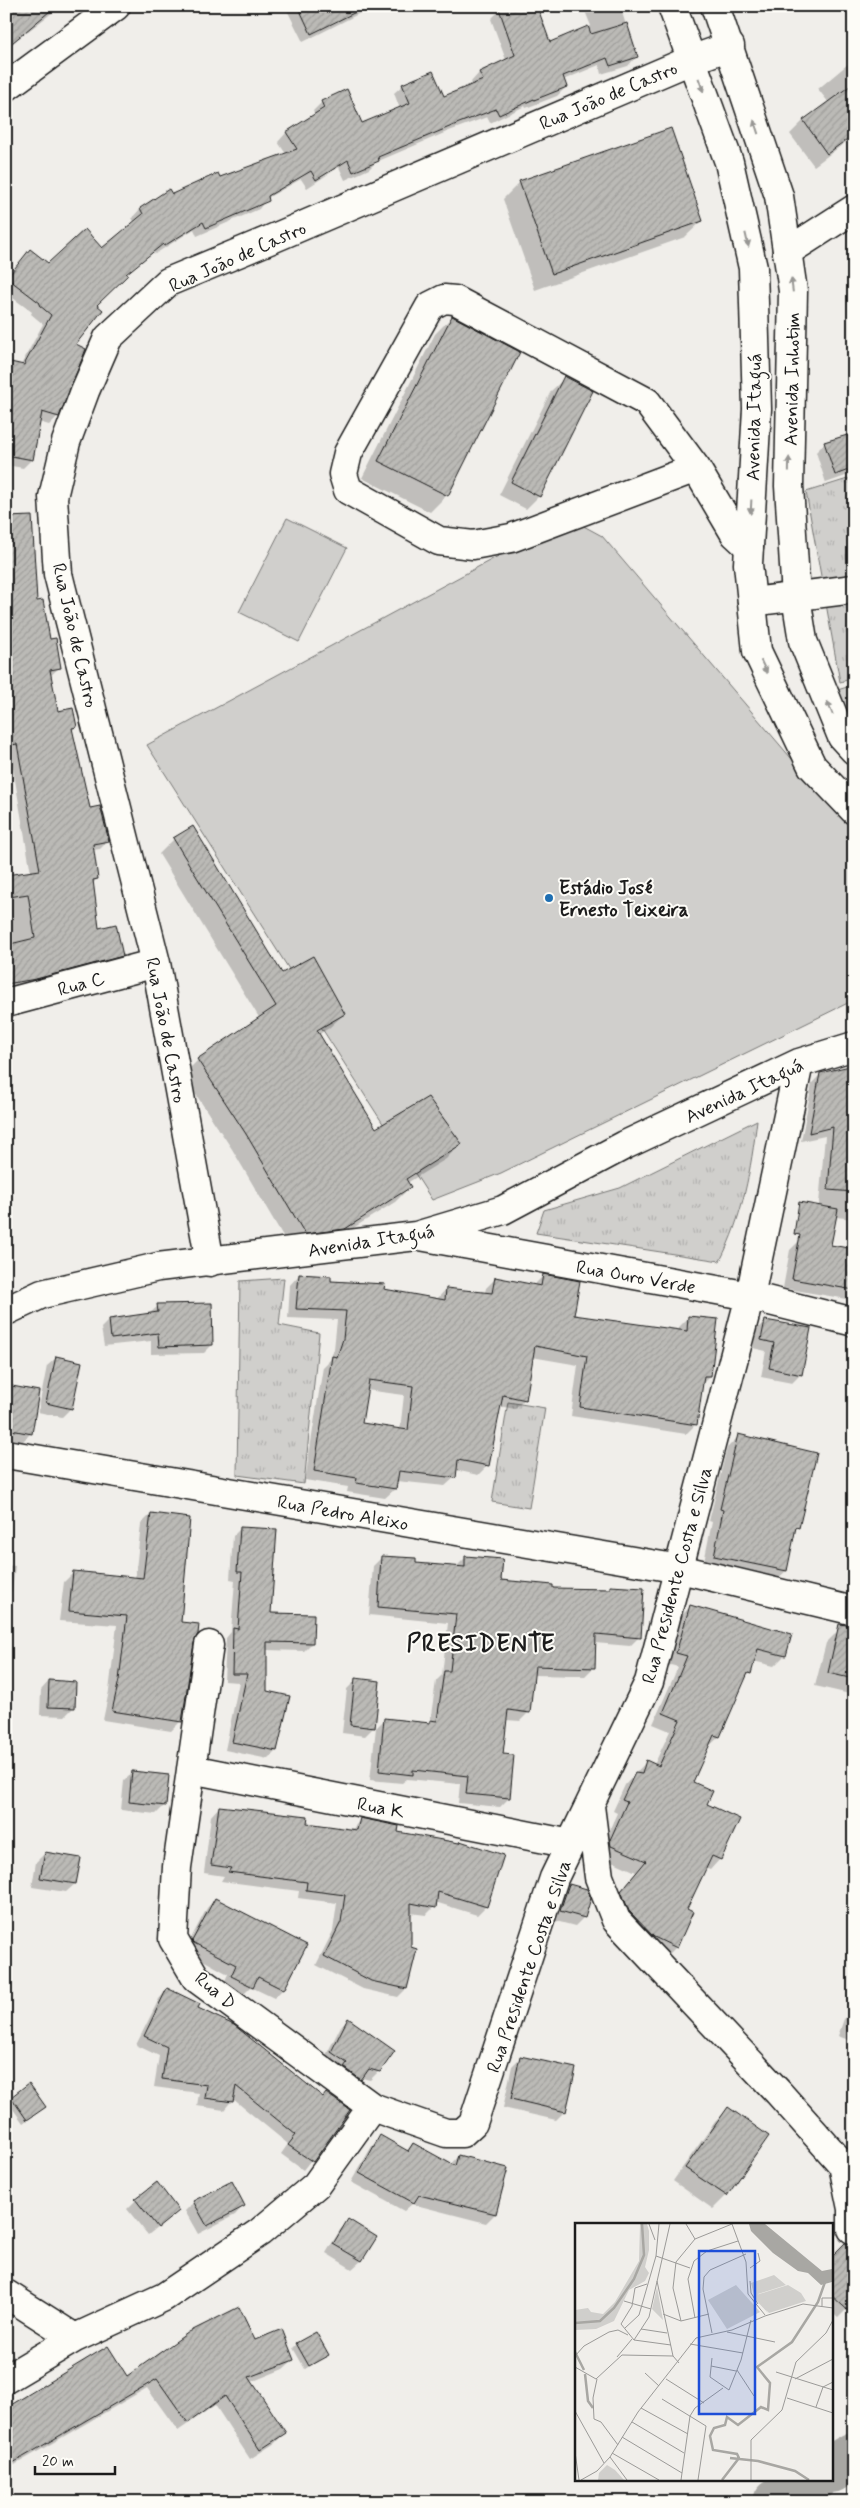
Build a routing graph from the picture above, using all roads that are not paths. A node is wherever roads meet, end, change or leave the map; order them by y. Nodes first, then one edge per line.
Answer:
1 (116, 6) edge
2 (672, 6) edge
3 (715, 6) edge
4 (730, 46) junction
5 (691, 60) junction
6 (6, 87) edge
7 (854, 209) edge
8 (787, 252) junction
9 (696, 468) junction
10 (791, 544) junction
11 (749, 547) junction
12 (854, 589) edge
13 (796, 597) junction
14 (752, 602) junction
15 (854, 750) edge
16 (854, 810) edge
17 (156, 963) junction
18 (6, 1003) edge
19 (854, 1046) edge
20 (799, 1063) junction
21 (416, 1236) junction
22 (210, 1262) junction
23 (750, 1296) junction
24 (6, 1312) edge
25 (854, 1322) edge
26 (6, 1454) edge
27 (680, 1569) junction
28 (854, 1611) edge
29 (209, 1645) dead end
30 (191, 1769) junction
31 (590, 1806) junction
32 (571, 1844) junction
33 (372, 2107) junction
34 (473, 2123) joint
35 (852, 2229) dead end
36 (6, 2294) edge
37 (75, 2338) junction
38 (6, 2379) edge

1 - 6 street
2 - 5 street, Avenida Itaguá
3 - 4 street, Avenida Inhotim
4 - 5 street, Rua João de Castro
8 -> 4 street, Avenida Inhotim
5 -> 11 street, Avenida Itaguá
5 - 17 street, Rua João de Castro
7 - 8 street
10 -> 8 street, Avenida Inhotim
9 - 9 street
9 - 11 street
10 - 11 street
10 - 13 street, Avenida Inhotim
11 - 14 street, Avenida Itaguá
12 - 13 street
13 - 14 street
15 -> 13 street, Avenida Inhotim
14 -> 16 street, Avenida Itaguá
17 - 18 street, Rua C
17 - 22 street, Rua João de Castro
19 - 20 street, Avenida Itaguá
20 - 21 street, Avenida Itaguá
20 - 23 street, Rua Presidente Costa e Silva
21 - 22 street, Avenida Itaguá
21 - 23 street, Rua Ouro Verde
22 - 24 street, Avenida Itaguá
23 - 25 street, Rua Ouro Verde
23 - 27 street, Rua Presidente Costa e Silva
26 - 27 street, Rua Pedro Aleixo
27 - 28 street, Rua Pedro Aleixo
27 - 31 street, Rua Presidente Costa e Silva
29 - 30 street, Rua D
30 - 32 street, Rua K
30 - 33 street, Rua D
31 - 32 street, Rua Presidente Costa e Silva
31 - 35 street
32 - 34 street, Rua Presidente Costa e Silva
33 - 34 street, Rua D
33 - 37 street
36 - 37 street
37 - 38 street

